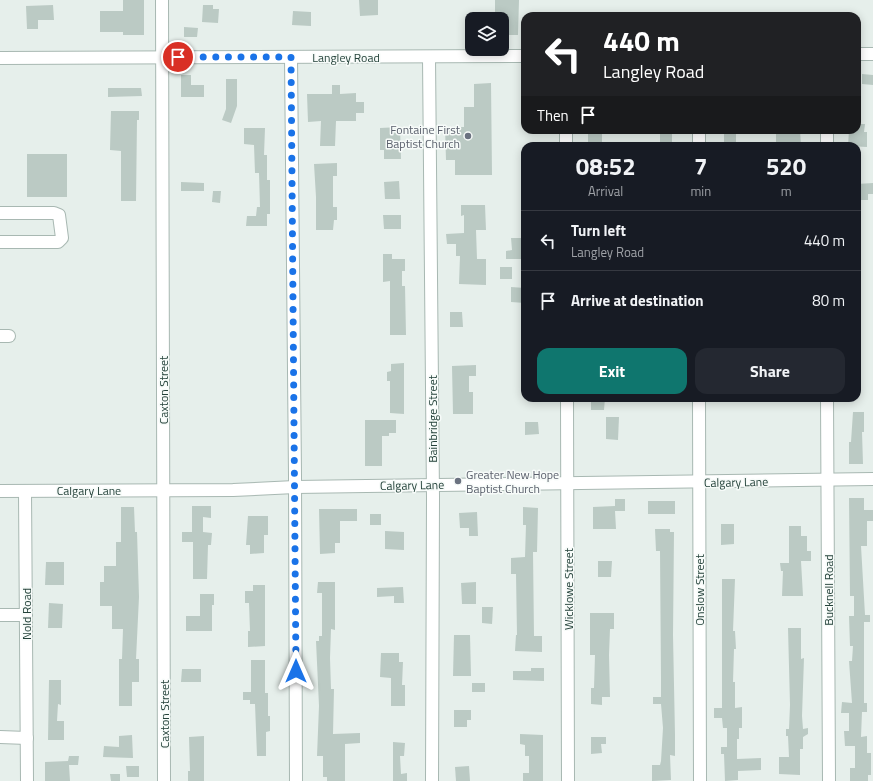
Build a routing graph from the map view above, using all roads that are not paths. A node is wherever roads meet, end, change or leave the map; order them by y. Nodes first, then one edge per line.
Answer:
1 (162, 0) edge
2 (861, 54) edge
3 (873, 54) edge
4 (521, 56) edge
5 (162, 57) junction
6 (291, 57) junction
7 (429, 57) junction
8 (0, 58) edge
9 (0, 213) edge
10 (0, 242) edge
11 (567, 402) edge
12 (699, 402) edge
13 (827, 402) edge
14 (873, 479) edge
15 (827, 480) junction
16 (699, 482) junction
17 (568, 484) junction
18 (432, 485) junction
19 (295, 487) junction
20 (164, 490) junction
21 (0, 491) edge
22 (25, 491) junction
23 (0, 615) edge
24 (26, 615) junction
25 (0, 737) edge
26 (27, 738) junction
27 (27, 781) edge
28 (164, 781) edge
29 (296, 781) edge
30 (432, 781) edge
31 (568, 781) edge
32 (700, 781) edge
33 (829, 781) edge

1 - 5 street, Caxton Street
2 - 3 street
4 - 7 street, Langley Road
5 - 6 street, Langley Road
5 - 8 street, Langley Road
5 - 20 street, Caxton Street
6 - 7 street, Langley Road
6 - 19 street
7 - 18 street, Bainbridge Street
9 - 10 street
11 - 17 street, Wicklowe Street
12 - 16 street, Onslow Street
13 - 15 street, Bucknell Road
14 - 15 street, Calgary Lane
15 - 16 street, Calgary Lane
15 - 33 street, Bucknell Road
16 - 17 street, Calgary Lane
16 - 32 street, Onslow Street
17 - 18 street, Calgary Lane
17 - 31 street, Wicklowe Street
18 - 19 street, Calgary Lane
18 - 30 street, Bainbridge Street
19 - 20 street, Calgary Lane
19 - 29 street
20 - 22 street, Calgary Lane
20 - 28 street, Caxton Street
21 - 22 street, Calgary Lane
22 - 24 street, Nold Road
23 - 24 street
24 - 26 street, Nold Road
25 - 26 street
26 - 27 street, Nold Road

